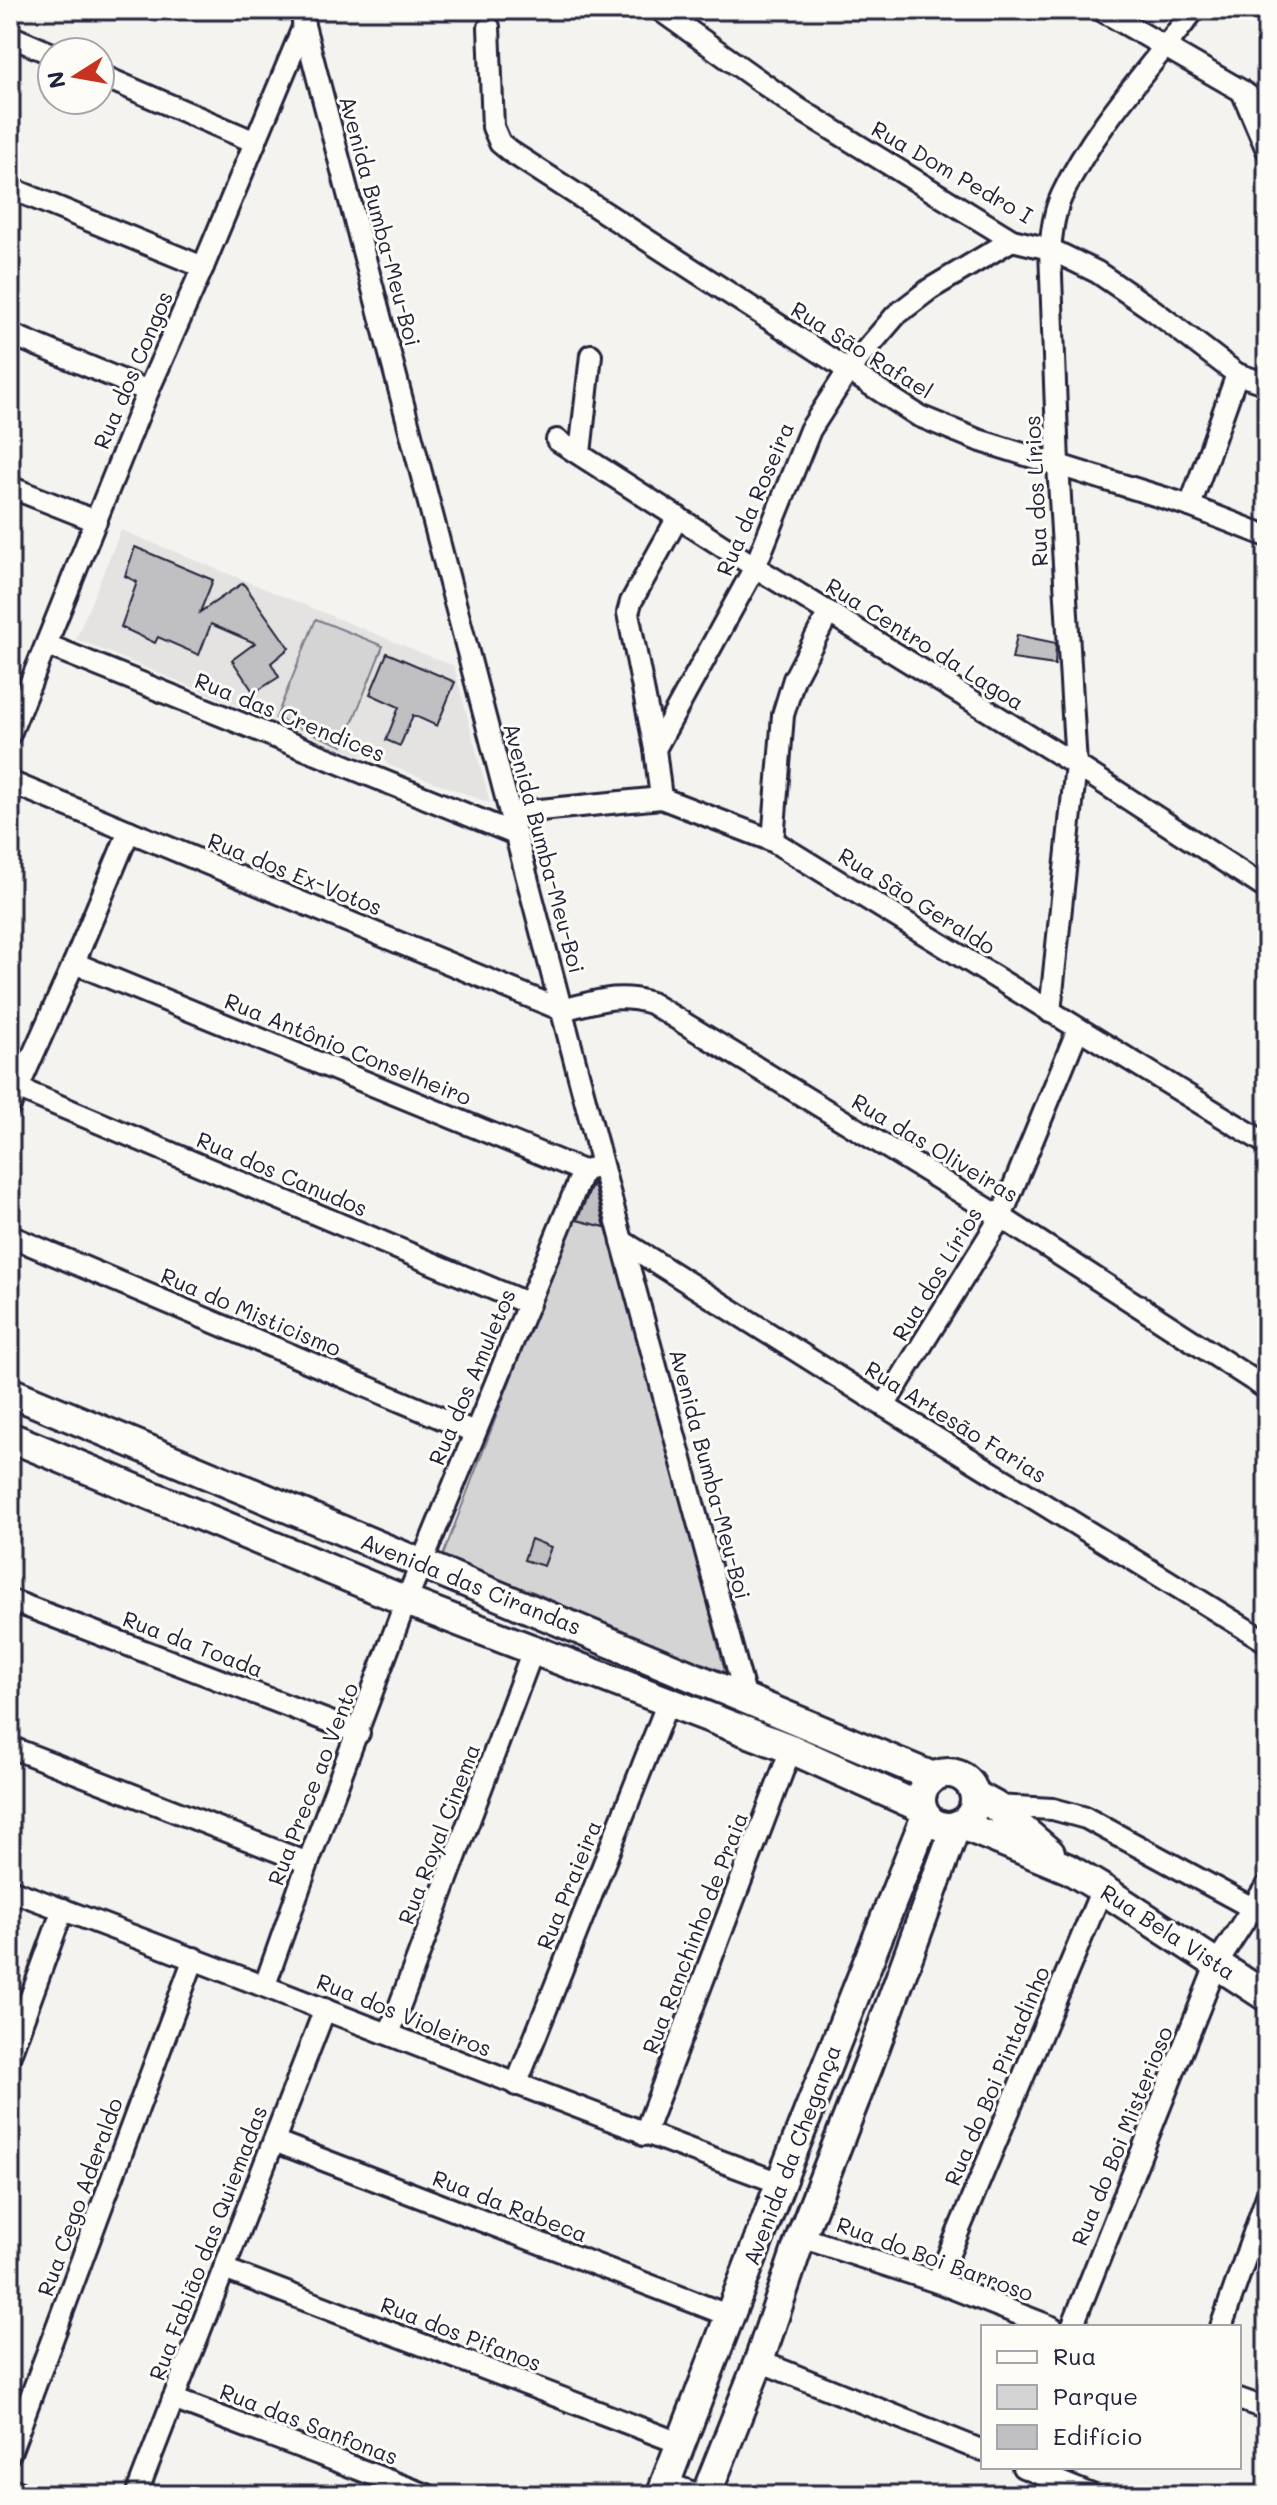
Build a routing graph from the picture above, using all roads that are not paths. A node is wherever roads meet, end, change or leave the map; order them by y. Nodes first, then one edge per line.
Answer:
1 (660, 10) edge
2 (1101, 10) edge
3 (1194, 10) edge
4 (302, 18) edge
5 (489, 27) dead end
6 (10, 36) edge
7 (36, 47) edge
8 (1165, 47) junction
9 (116, 82) edge
10 (1242, 91) junction
11 (1267, 109) edge
12 (255, 142) junction
13 (1267, 150) edge
14 (10, 188) edge
15 (1012, 240) junction
16 (1050, 249) junction
17 (203, 267) junction
18 (10, 334) edge
19 (591, 355) dead end
20 (848, 371) junction
21 (1237, 374) junction
22 (1267, 384) edge
23 (148, 391) junction
24 (557, 440) dead end
25 (580, 453) junction
26 (1058, 464) junction
27 (10, 487) edge
28 (1190, 506) junction
29 (678, 517) junction
30 (96, 521) junction
31 (1267, 536) edge
32 (755, 567) junction
33 (829, 612) junction
34 (47, 645) junction
35 (10, 734) edge
36 (655, 749) junction
37 (1076, 765) junction
38 (10, 782) edge
39 (661, 798) junction
40 (512, 823) junction
41 (129, 831) junction
42 (773, 841) junction
43 (1267, 889) edge
44 (74, 963) junction
45 (562, 1010) junction
46 (1050, 1012) junction
47 (1078, 1029) junction
48 (14, 1097) edge
49 (1267, 1144) edge
50 (603, 1165) junction
51 (583, 1171) junction
52 (1001, 1217) junction
53 (10, 1236) edge
54 (622, 1241) junction
55 (529, 1304) junction
56 (1267, 1389) edge
57 (10, 1392) edge
58 (884, 1406) junction
59 (474, 1432) junction
60 (10, 1437) edge
61 (422, 1564) junction
62 (10, 1600) edge
63 (406, 1601) junction
64 (1267, 1642) edge
65 (533, 1650) junction
66 (745, 1696) junction
67 (668, 1702) junction
68 (359, 1733) junction
69 (10, 1747) edge
70 (791, 1749) junction
71 (933, 1777) junction
72 (985, 1800) junction
73 (924, 1812) junction
74 (958, 1825) junction
75 (308, 1863) junction
76 (1069, 1869) junction
77 (1267, 1885) edge
78 (1102, 1889) junction
79 (10, 1890) edge
80 (63, 1909) junction
81 (1260, 1912) edge
82 (194, 1958) junction
83 (1217, 1963) junction
84 (265, 1985) junction
85 (1267, 1997) edge
86 (325, 2009) junction
87 (389, 2034) junction
88 (10, 2055) edge
89 (516, 2085) junction
90 (644, 2135) junction
91 (274, 2141) junction
92 (823, 2181) junction
93 (781, 2183) junction
94 (1267, 2196) edge
95 (806, 2226) junction
96 (224, 2269) junction
97 (937, 2282) junction
98 (730, 2316) junction
99 (1047, 2325) edge
100 (1073, 2325) edge
101 (1222, 2325) edge
102 (759, 2361) junction
103 (173, 2399) junction
104 (1241, 2400) edge
105 (1267, 2409) edge
106 (682, 2444) junction
107 (981, 2450) edge
108 (10, 2453) edge
109 (1028, 2469) edge
110 (663, 2489) edge
111 (136, 2495) edge
112 (427, 2495) edge
113 (699, 2495) edge
114 (706, 2495) edge
115 (1092, 2495) edge

1 - 15 street, Rua Dom Pedro I
2 - 8 street
3 - 8 street, Rua dos Lírios
4 - 12 street, Rua dos Congos
4 - 40 street, Avenida Bumba-Meu-Boi
5 - 20 street, Rua São Rafael
6 - 7 street
8 - 10 street
8 - 16 street, Rua dos Lírios
9 - 12 street
10 - 11 street
10 - 13 street
12 - 17 street, Rua dos Congos
14 - 17 street
15 - 16 street, Rua Dom Pedro I
15 - 20 street, Rua da Roseira
16 - 21 street, Rua Dom Pedro I
16 - 26 street, Rua dos Lírios
17 - 23 street, Rua dos Congos
18 - 23 street
19 - 25 street
20 - 26 street, Rua São Rafael
20 - 32 street, Rua da Roseira
21 - 22 street, Rua Dom Pedro I
21 - 28 street
23 - 30 street, Rua dos Congos
24 - 25 street, Rua Centro da Lagoa
25 - 29 street, Rua Centro da Lagoa
26 - 28 street, Rua São Rafael
26 - 37 street, Rua dos Lírios
27 - 30 street
28 - 31 street, Rua São Rafael
29 - 32 street, Rua Centro da Lagoa
29 - 36 street
30 - 34 street, Rua dos Congos
32 - 33 street, Rua Centro da Lagoa
32 - 36 street, Rua da Roseira
33 - 37 street, Rua Centro da Lagoa
33 - 42 street
34 - 35 street, Rua dos Congos
34 - 40 street, Rua das Crendices
36 - 39 street
37 - 43 street, Rua Centro da Lagoa
37 - 46 street, Rua dos Lírios
38 - 41 street, Rua dos Ex-Votos
39 - 40 street, Rua São Geraldo
39 - 42 street, Rua São Geraldo
40 - 45 street, Avenida Bumba-Meu-Boi
41 - 44 street
41 - 45 street, Rua dos Ex-Votos
42 - 46 street, Rua São Geraldo
44 - 48 street
44 - 51 street, Rua Antônio Conselheiro
45 - 50 street, Avenida Bumba-Meu-Boi
45 - 52 street, Rua das Oliveiras
46 - 47 street, Rua São Geraldo
47 - 49 street, Rua São Geraldo
47 - 52 street, Rua dos Lírios
48 - 55 street, Rua dos Canudos
50 - 51 street
50 - 54 street, Avenida Bumba-Meu-Boi
51 - 55 street, Rua dos Amuletos
52 - 56 street, Rua das Oliveiras
52 - 58 street, Rua dos Lírios
53 - 59 street, Rua do Misticismo
54 - 58 street, Rua Artesão Farias
54 - 66 street, Avenida Bumba-Meu-Boi
55 - 59 street, Rua dos Amuletos
57 - 61 street, Avenida das Cirandas
58 - 64 street, Rua Artesão Farias
59 - 61 street, Rua dos Amuletos
60 - 63 street, Avenida das Cirandas
61 - 63 street, Rua dos Amuletos
61 - 66 street, Avenida das Cirandas
62 - 68 street, Rua da Toada
63 - 65 street, Avenida das Cirandas
63 - 68 street, Rua Prece ao Vento
65 - 67 street, Avenida das Cirandas
65 - 87 street, Rua Royal Cinema
66 - 71 street, Avenida das Cirandas
67 - 70 street, Avenida das Cirandas
67 - 89 street, Rua Praieira
68 - 75 street, Rua Prece ao Vento
69 - 75 street
70 - 73 street, Avenida das Cirandas
70 - 90 street, Rua Ranchinho de Praia
71 - 72 street
71 - 73 street
72 - 74 street
72 - 76 street
72 - 81 street
73 - 74 street
73 - 93 street, Avenida da Chegança
74 - 76 street
74 - 92 street, Avenida da Chegança
75 - 84 street, Rua Prece ao Vento
76 - 78 street, Rua Bela Vista
77 - 81 street, Rua do Boi Misterioso
78 - 83 street, Rua Bela Vista
78 - 97 street, Rua do Boi Pintadinho
79 - 80 street, Rua dos Violeiros
80 - 82 street, Rua dos Violeiros
80 - 88 street
81 - 83 street, Rua do Boi Misterioso
82 - 84 street, Rua dos Violeiros
82 - 108 street, Rua Cego Aderaldo
83 - 85 street, Rua Bela Vista
83 - 100 street, Rua do Boi Misterioso
84 - 86 street, Rua dos Violeiros
86 - 87 street, Rua dos Violeiros
86 - 91 street, Rua Fabião das Quiemadas
87 - 89 street, Rua dos Violeiros
89 - 90 street, Rua dos Violeiros
90 - 93 street, Rua dos Violeiros
91 - 96 street, Rua Fabião das Quiemadas
91 - 98 street, Rua da Rabeca
92 - 93 street
92 - 95 street, Avenida da Chegança
93 - 95 street
93 - 98 street, Avenida da Chegança
94 - 101 street
95 - 97 street, Rua do Boi Barroso
95 - 102 street, Avenida da Chegança
96 - 103 street, Rua Fabião das Quiemadas
96 - 106 street, Rua dos Pifanos
97 - 99 street, Rua do Boi Barroso
98 - 106 street, Avenida da Chegança
102 - 107 street
102 - 114 street, Avenida da Chegança
103 - 111 street, Rua Fabião das Quiemadas
103 - 112 street, Rua das Sanfonas
104 - 105 street
106 - 110 street, Avenida da Chegança
109 - 115 street
110 - 113 street

